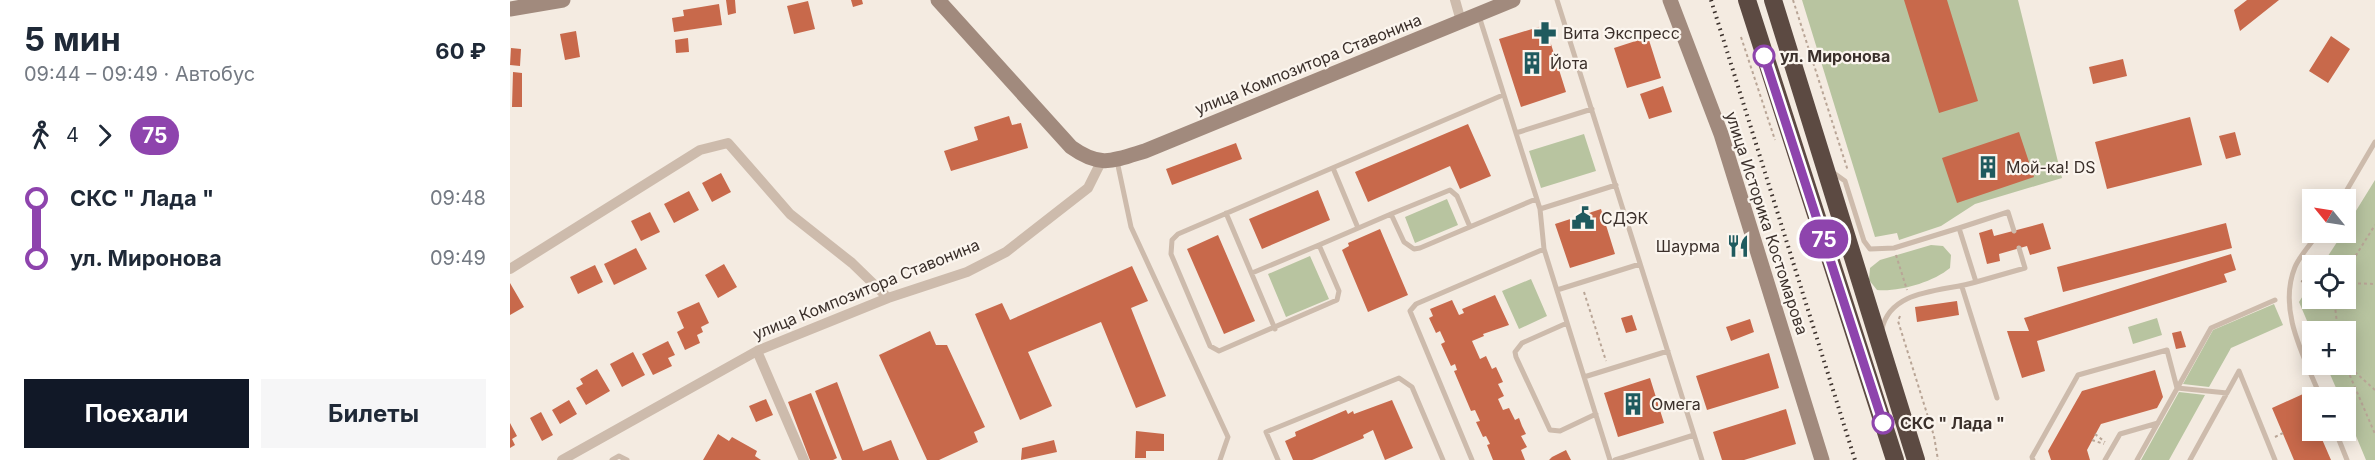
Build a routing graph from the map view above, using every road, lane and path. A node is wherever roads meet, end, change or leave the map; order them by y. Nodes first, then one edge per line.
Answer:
1 (563, 0) edge
2 (938, 0) edge
3 (1455, 0) edge
4 (1513, 0) edge
5 (1557, 0) edge
6 (1670, 0) edge
7 (1747, 0) edge
8 (1773, 0) edge
9 (1793, 0) edge
10 (510, 9) edge
11 (1478, 14) junction
12 (1461, 21) junction
13 (1503, 95) junction
14 (1592, 109) junction
15 (1516, 134) junction
16 (2375, 142) edge
17 (1109, 161) junction
18 (1826, 167) junction
19 (1333, 168) junction
20 (1850, 175) dead end
21 (1616, 185) junction
22 (2347, 189) edge
23 (1536, 198) junction
24 (1540, 209) junction
25 (1226, 213) junction
26 (1392, 214) junction
27 (2375, 225) edge
28 (1470, 227) junction
29 (1358, 228) junction
30 (1959, 228) junction
31 (2014, 231) dead end
32 (2311, 243) edge
33 (1319, 245) junction
34 (1894, 248) junction
35 (2019, 248) dead end
36 (1544, 249) junction
37 (2356, 255) edge
38 (1640, 264) junction
39 (510, 268) edge
40 (1252, 273) junction
41 (2292, 278) junction
42 (2302, 281) edge
43 (1581, 282) junction
44 (1976, 282) junction
45 (2356, 283) edge
46 (2375, 284) edge
47 (1962, 287) junction
48 (1557, 290) junction
49 (1909, 297) junction
50 (888, 298) junction
51 (2275, 300) dead end
52 (1567, 323) junction
53 (1275, 329) junction
54 (1880, 339) junction
55 (757, 351) junction
56 (1668, 351) junction
57 (1608, 370) junction
58 (2356, 373) edge
59 (2351, 375) edge
60 (1584, 377) junction
61 (2316, 387) edge
62 (2177, 388) junction
63 (2375, 390) edge
64 (2227, 393) junction
65 (1997, 399) dead end
66 (1596, 414) junction
67 (2158, 423) junction
68 (2095, 434) dead end
69 (2375, 434) edge
70 (1694, 435) junction
71 (2092, 440) dead end
72 (2339, 441) edge
73 (2112, 447) junction
74 (562, 460) edge
75 (612, 460) edge
76 (627, 460) edge
77 (804, 460) edge
78 (1220, 460) edge
79 (1278, 460) edge
80 (1443, 460) edge
81 (1472, 460) edge
82 (1610, 460) edge
83 (1615, 460) edge
84 (1702, 460) edge
85 (1822, 460) edge
86 (1895, 460) edge
87 (1916, 460) edge
88 (1938, 460) edge
89 (2033, 460) edge
90 (2105, 460) edge
91 (2137, 460) edge
92 (2190, 460) edge
93 (2275, 460) edge
94 (2347, 460) edge

1 - 10 street
2 - 17 street
3 - 12 street
4 - 11 street, улица Композитора Ставонина
5 - 14 lane
6 - 85 street, улица Историка Костомарова
7 - 86 highway
8 - 18 highway
9 - 20 path
11 - 12 street, улица Композитора Ставонина
11 - 13 lane
12 - 17 street, улица Композитора Ставонина
13 - 15 lane
13 - 19 lane
14 - 15 lane
14 - 21 lane
15 - 23 lane
16 - 22 lane
17 - 50 street, улица Композитора Ставонина
17 - 78 lane
18 - 34 lane
18 - 54 highway
19 - 25 lane
19 - 29 lane
21 - 24 lane
21 - 38 lane
23 - 24 lane
23 - 28 lane
24 - 36 lane
25 - 40 lane
25 - 53 lane
26 - 28 lane
26 - 28 lane
26 - 29 lane
27 - 37 path
29 - 33 lane
30 - 31 lane
30 - 34 lane
30 - 44 lane
32 - 41 lane
33 - 40 lane
33 - 53 lane
34 - 49 path
35 - 44 lane
36 - 48 lane
36 - 81 lane
38 - 43 lane
38 - 56 lane
39 - 50 street
40 - 53 lane
41 - 42 path
41 - 61 lane
43 - 48 lane
43 - 57 path
44 - 47 lane
45 - 46 path
47 - 49 lane
47 - 65 lane
48 - 52 lane
49 - 54 lane
49 - 88 path
50 - 55 street, улица Композитора Ставонина
51 - 62 lane
52 - 60 lane
52 - 66 lane
54 - 87 highway
55 - 74 street, улица Композитора Ставонина
55 - 77 street
56 - 57 lane
56 - 70 lane
57 - 60 lane
58 - 63 path
59 - 69 path
60 - 66 lane
62 - 64 lane
62 - 67 lane
62 - 89 lane
64 - 92 lane
64 - 93 lane
66 - 82 lane
67 - 73 lane
67 - 91 lane
68 - 73 path
70 - 83 lane
70 - 84 lane
71 - 73 path
72 - 94 lane
73 - 90 lane
75 - 76 lane
79 - 80 lane

